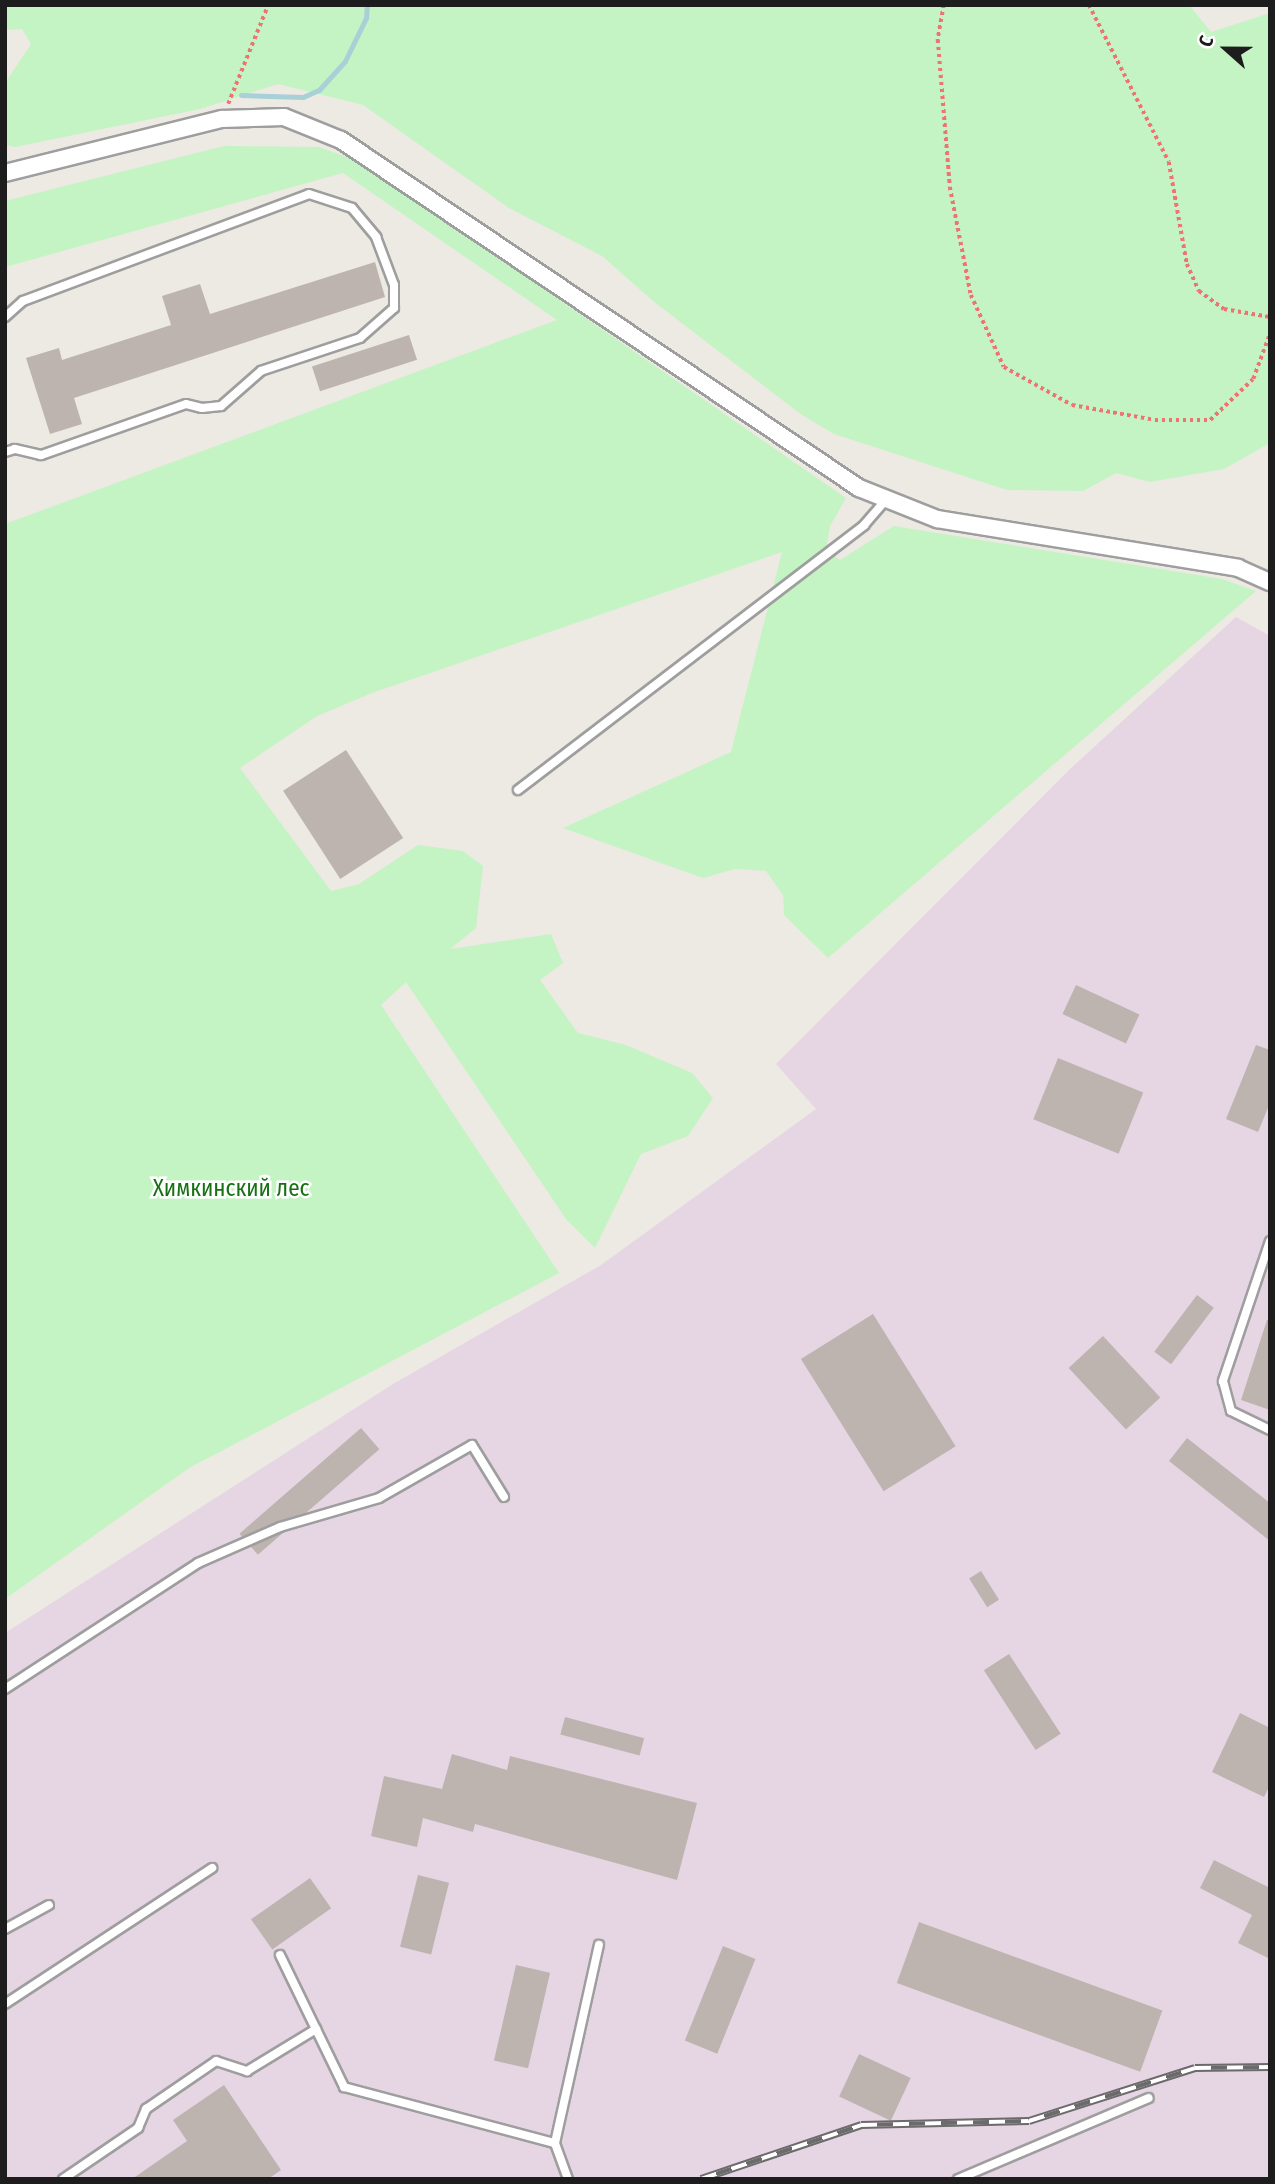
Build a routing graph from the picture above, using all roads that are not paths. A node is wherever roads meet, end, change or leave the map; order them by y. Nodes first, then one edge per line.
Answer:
1 (5, 173) edge
2 (5, 317) edge
3 (5, 452) edge
4 (887, 499) junction
5 (1270, 582) edge
6 (518, 790) dead end
7 (1270, 1241) edge
8 (1270, 1430) edge
9 (504, 1497) dead end
10 (5, 1689) edge
11 (212, 1868) dead end
12 (49, 1905) dead end
13 (5, 1929) edge
14 (599, 1945) dead end
15 (280, 1955) dead end
16 (5, 2004) edge
17 (316, 2029) junction
18 (1149, 2098) dead end
19 (555, 2143) junction
20 (64, 2179) edge
21 (568, 2179) edge
22 (958, 2179) edge

1 - 4 street
2 - 3 lane
4 - 5 street
4 - 6 lane
7 - 8 lane
9 - 10 lane
11 - 16 lane
12 - 13 lane
14 - 19 lane
15 - 17 lane
17 - 19 lane
17 - 20 lane
18 - 22 lane
19 - 21 lane

